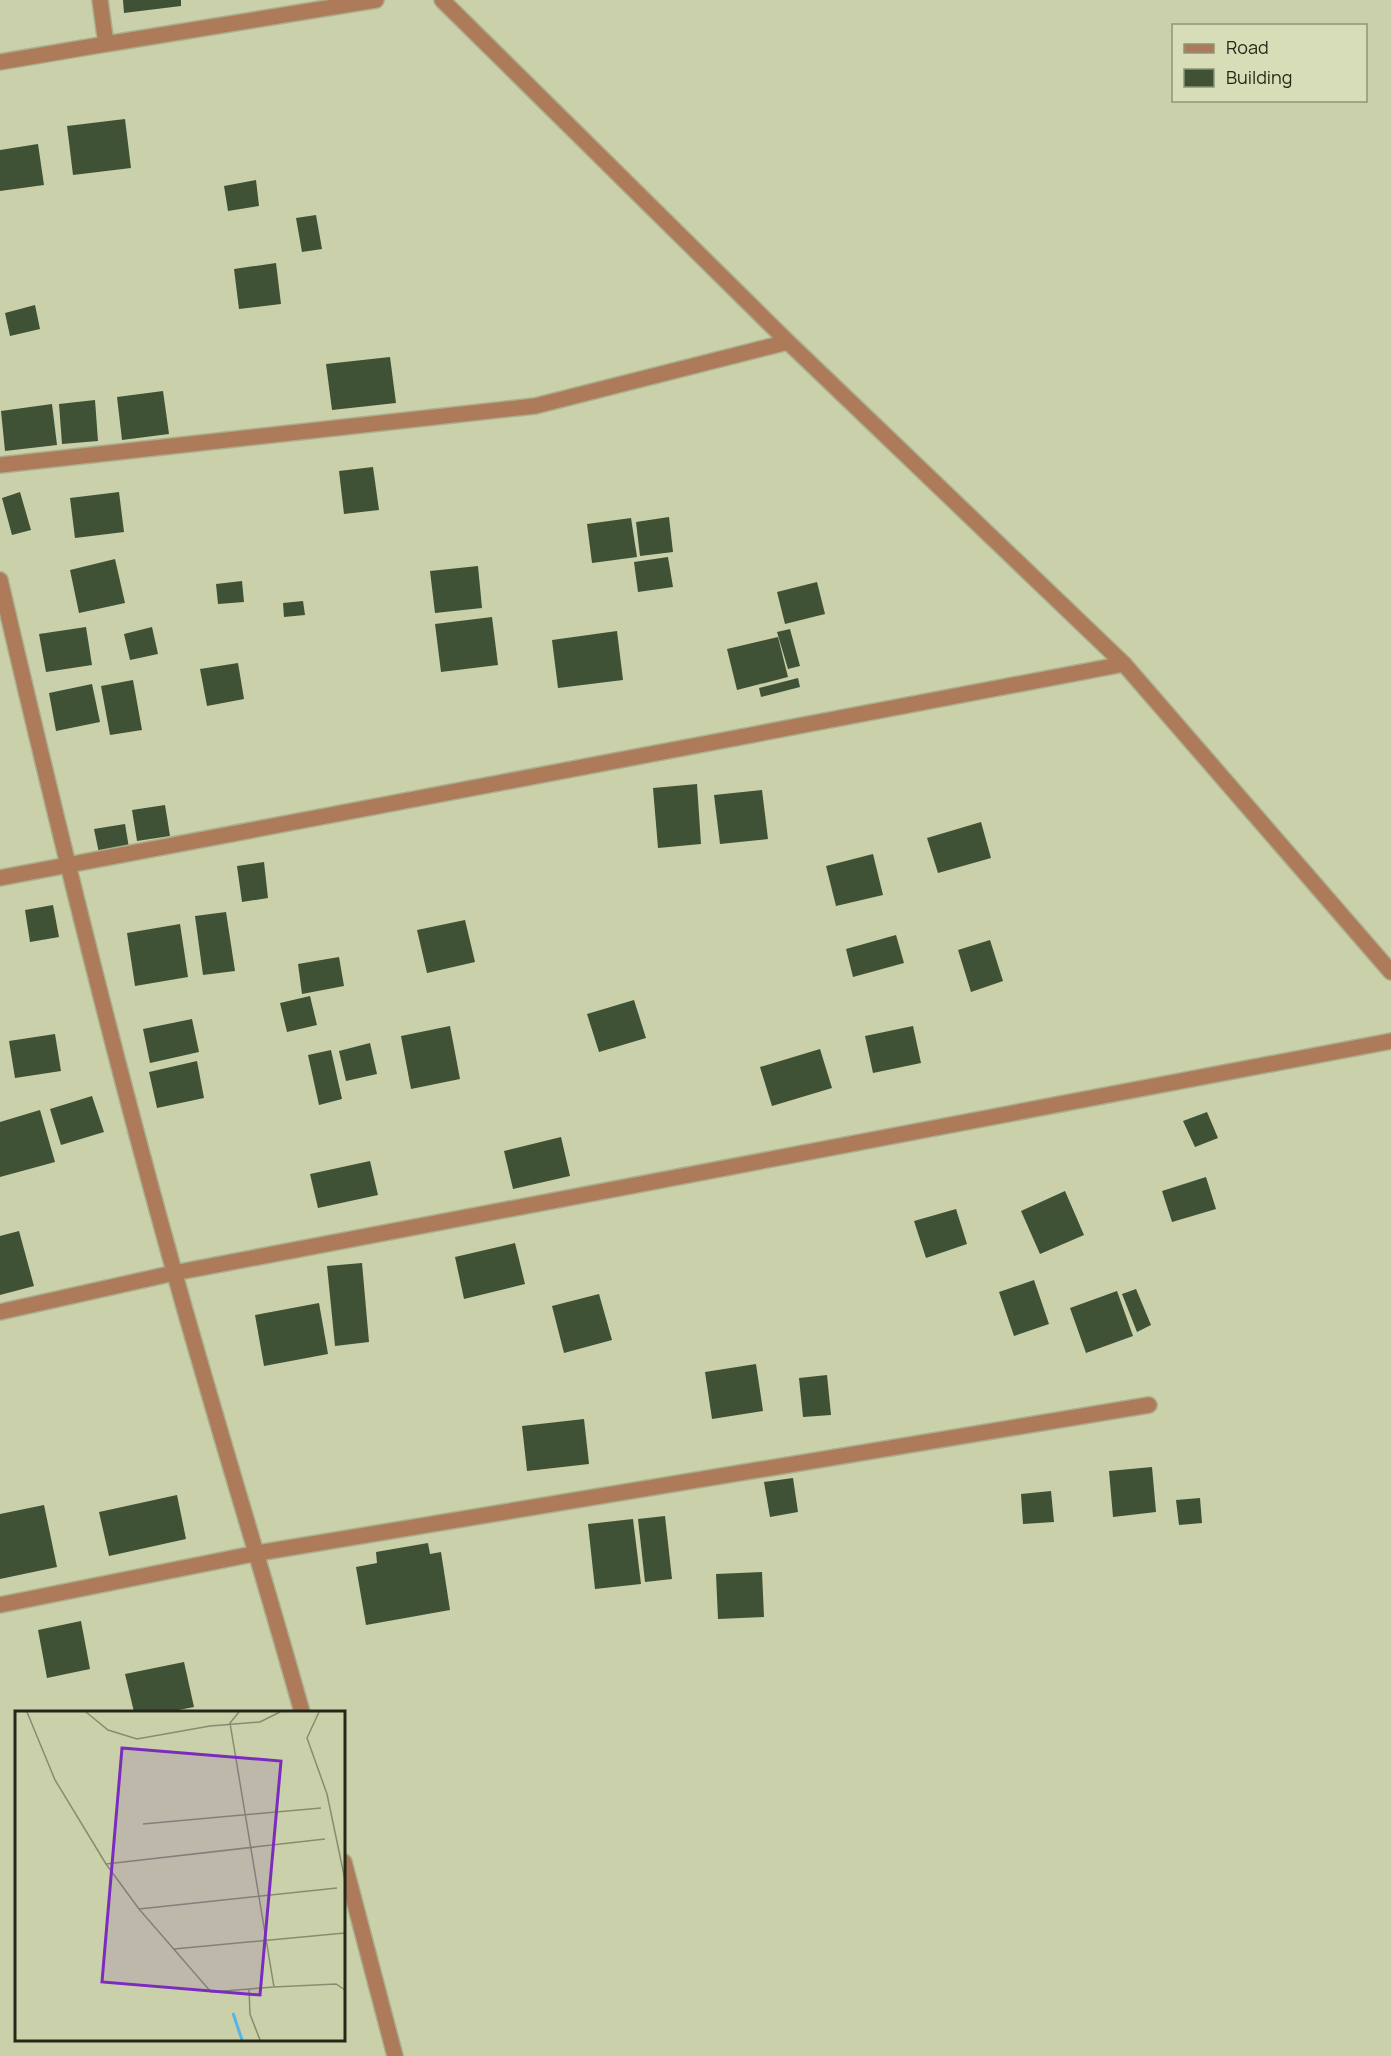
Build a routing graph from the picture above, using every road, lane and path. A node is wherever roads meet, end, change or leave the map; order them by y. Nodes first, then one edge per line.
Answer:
1 (100, 0) edge
2 (376, 0) edge
3 (442, 0) edge
4 (106, 44) junction
5 (0, 62) edge
6 (788, 342) junction
7 (0, 465) edge
8 (0, 580) edge
9 (1124, 664) junction
10 (66, 865) junction
11 (0, 878) edge
12 (1391, 972) edge
13 (1391, 1041) edge
14 (174, 1273) junction
15 (0, 1312) edge
16 (1149, 1405) dead end
17 (258, 1553) junction
18 (0, 1605) edge
19 (301, 1711) edge
20 (345, 1866) edge
21 (395, 2056) edge

1 - 4 street
2 - 4 street
3 - 6 street
4 - 5 street
6 - 7 street
6 - 9 street
8 - 10 street
9 - 10 street
9 - 12 street
10 - 11 street
10 - 14 street
13 - 14 street
14 - 15 street
14 - 17 street
16 - 17 street
17 - 18 street
17 - 19 street
20 - 21 street

